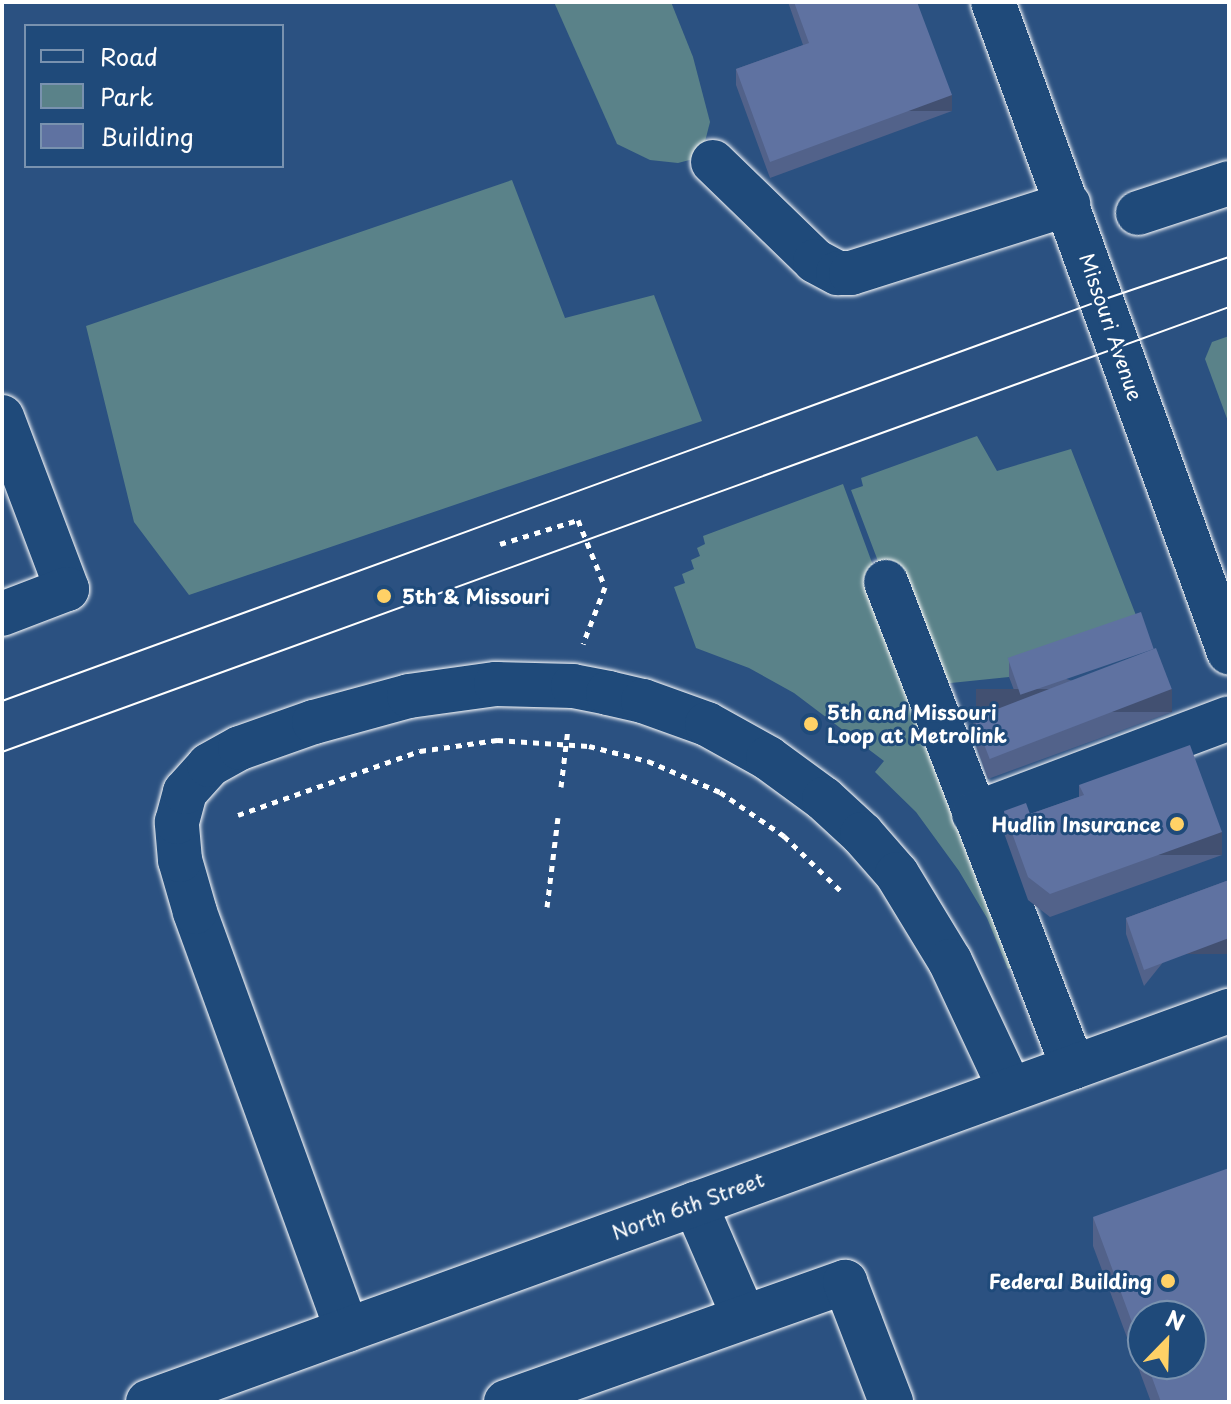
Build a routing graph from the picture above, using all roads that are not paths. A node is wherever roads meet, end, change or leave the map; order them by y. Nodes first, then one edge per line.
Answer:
1 (993, 2) edge
2 (713, 162) dead end
3 (1229, 183) edge
4 (1068, 204) junction
5 (1138, 213) dead end
6 (2, 417) edge
7 (886, 582) dead end
8 (2, 614) edge
9 (1229, 652) edge
10 (1229, 718) edge
11 (974, 814) junction
12 (1229, 1011) edge
13 (1073, 1067) junction
14 (1010, 1089) junction
15 (695, 1204) junction
16 (744, 1317) junction
17 (347, 1330) junction
18 (148, 1402) edge
19 (506, 1402) edge
20 (891, 1402) edge

1 - 4 street, Missouri Avenue
2 - 4 street
3 - 5 street
4 - 9 street, Missouri Avenue
6 - 8 street
7 - 11 street
10 - 11 street
11 - 13 street
12 - 13 street, North 6th Street
13 - 14 street, North 6th Street
14 - 15 street, North 6th Street
14 - 17 street
15 - 16 street
15 - 17 street, North 6th Street
16 - 19 street
16 - 20 street
17 - 18 street, North 6th Street

